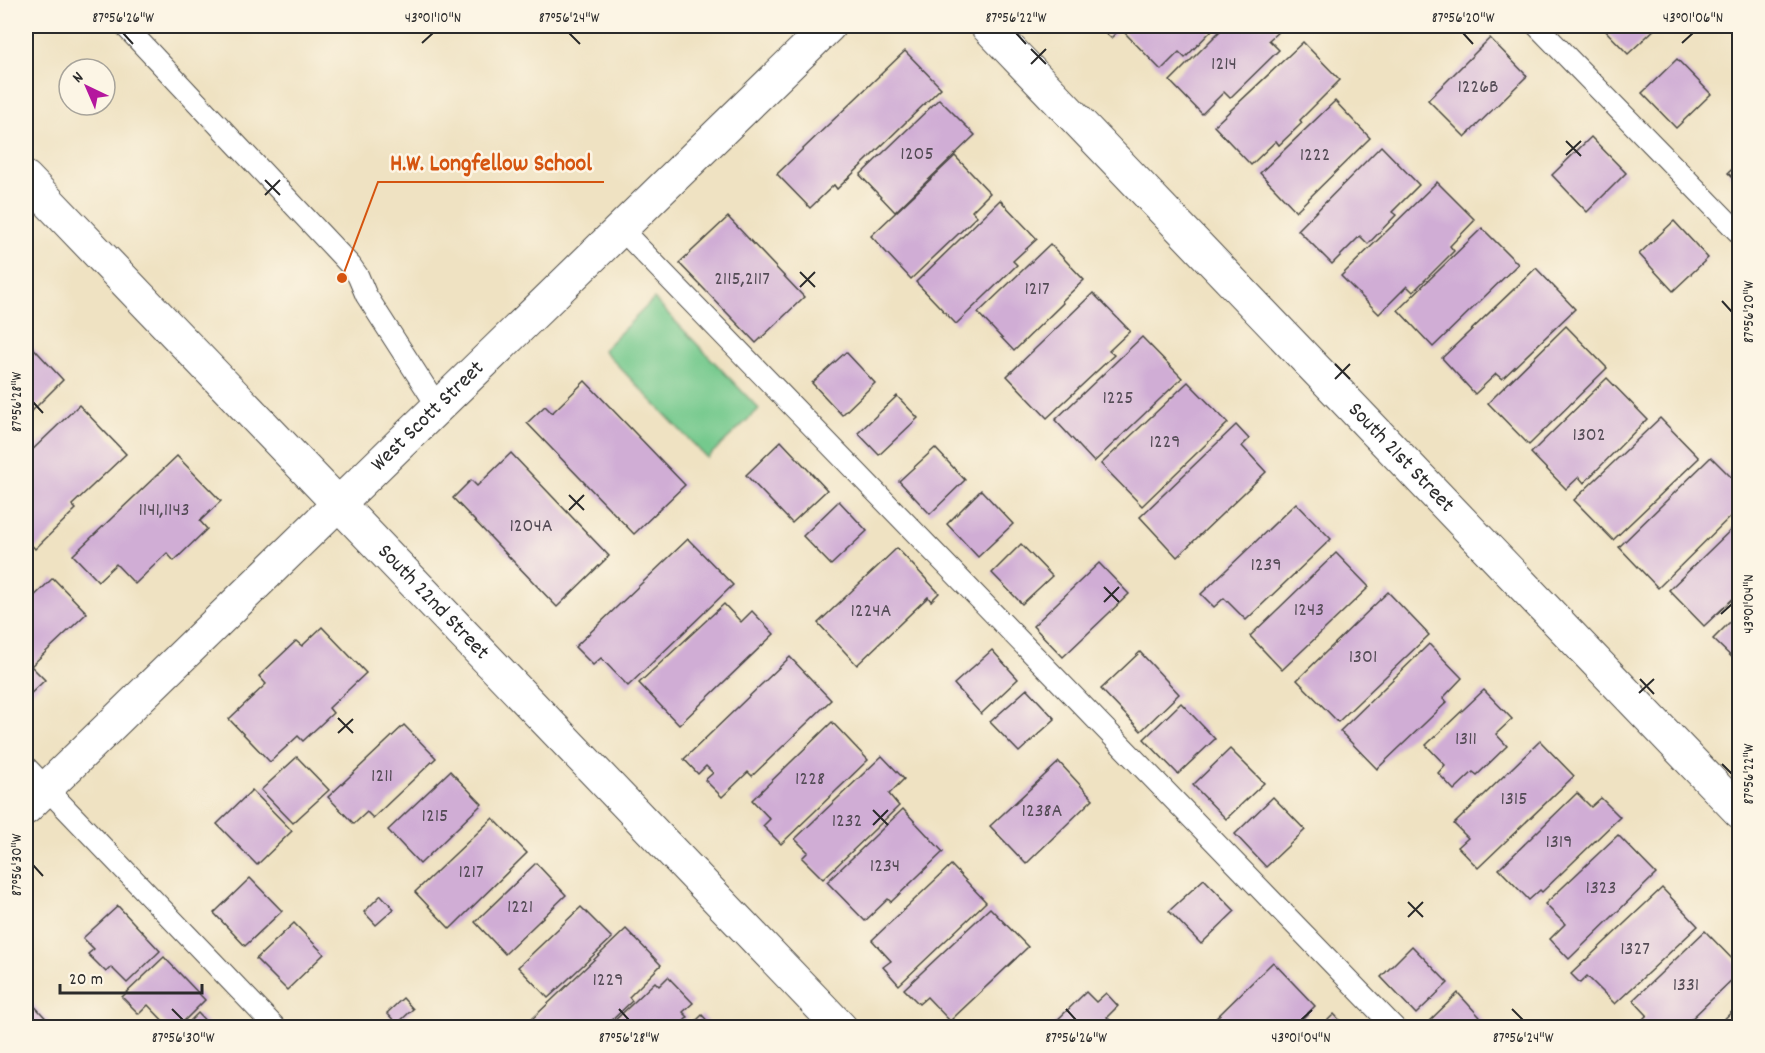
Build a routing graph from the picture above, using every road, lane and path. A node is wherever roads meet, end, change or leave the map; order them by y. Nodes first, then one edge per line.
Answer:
1 (125, 26) edge
2 (829, 26) edge
3 (987, 26) edge
4 (1537, 26) edge
5 (26, 178) edge
6 (621, 229) junction
7 (1740, 234) edge
8 (438, 407) junction
9 (338, 504) junction
10 (32, 788) edge
11 (1740, 812) edge
12 (276, 1028) edge
13 (841, 1028) edge
14 (1395, 1028) edge

1 - 8 lane
2 - 6 street, West Scott Street
3 - 11 street, South 21st Street
4 - 7 lane
5 - 9 street, South 22nd Street
6 - 8 street, West Scott Street
6 - 14 lane
8 - 9 street, West Scott Street
9 - 10 street, West Scott Street
9 - 13 street, South 22nd Street
10 - 12 lane

